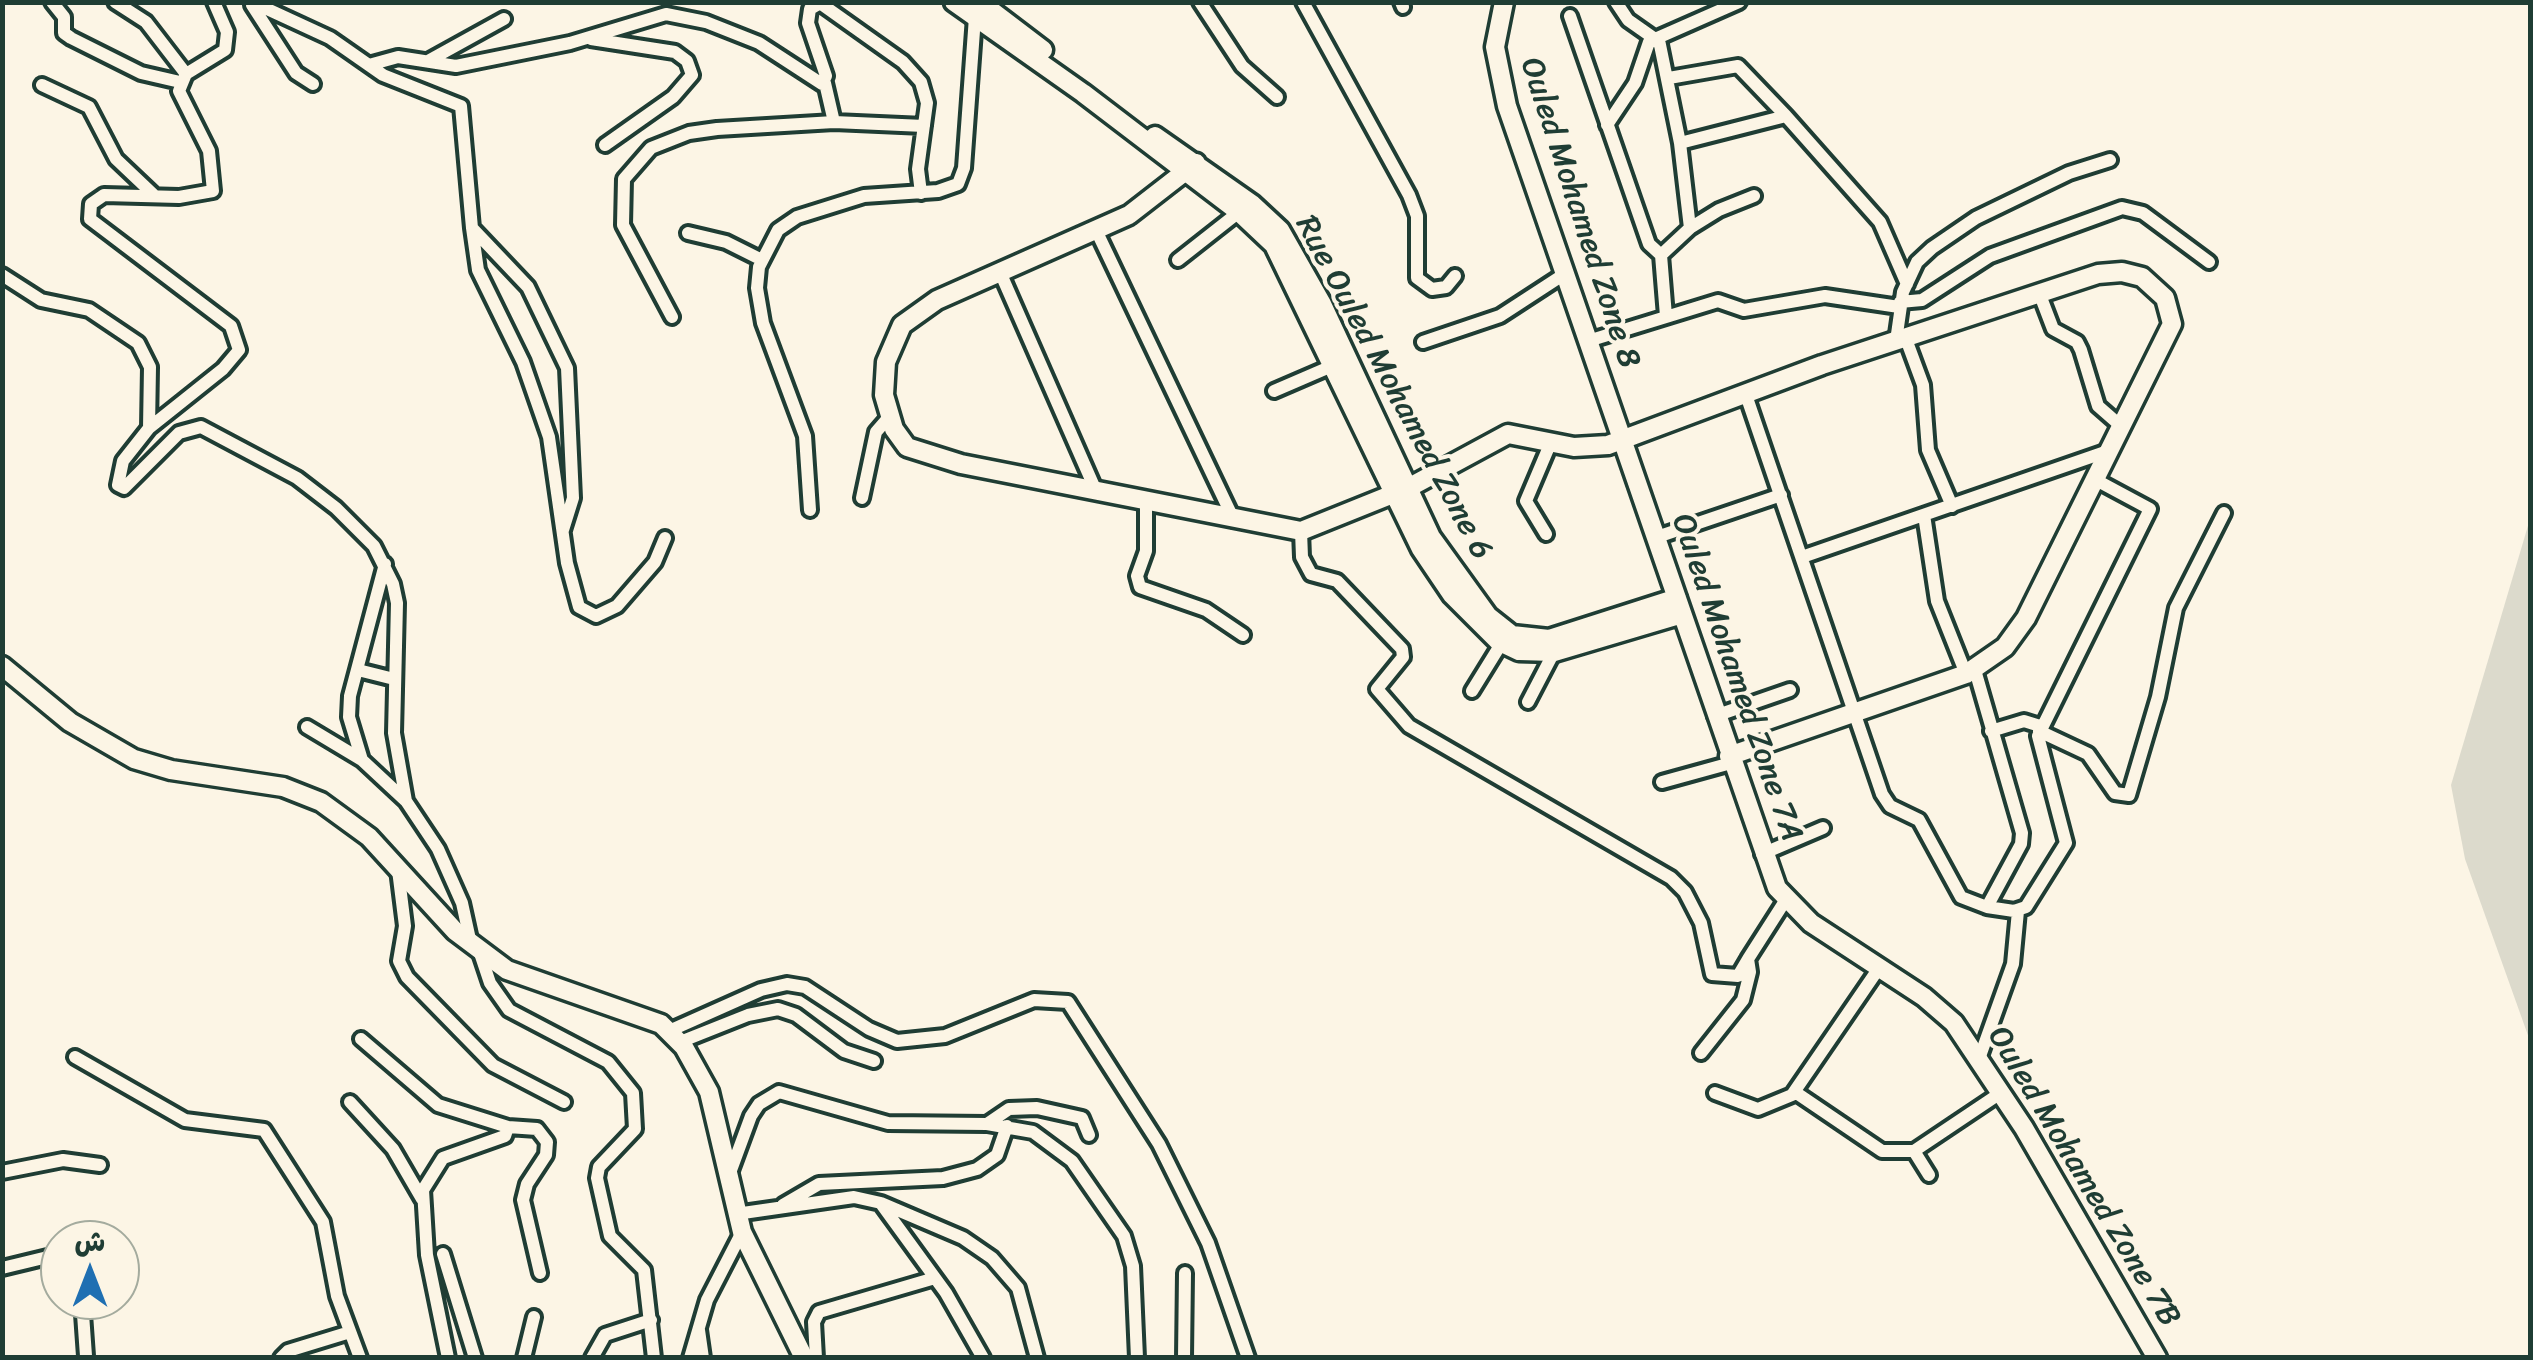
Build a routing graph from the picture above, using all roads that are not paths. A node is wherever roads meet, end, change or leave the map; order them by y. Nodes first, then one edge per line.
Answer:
1 (52, 2) edge
2 (115, 2) edge
3 (214, 2) edge
4 (251, 2) edge
5 (954, 2) edge
6 (1200, 2) edge
7 (1302, 2) edge
8 (1504, 2) edge
9 (1616, 2) edge
10 (1739, 2) edge
11 (809, 5) edge
12 (977, 7) edge
13 (1570, 16) dead end
14 (504, 19) dead end
15 (588, 38) junction
16 (1655, 39) junction
17 (426, 62) junction
18 (370, 65) junction
19 (183, 78) junction
20 (1669, 78) junction
21 (825, 83) junction
22 (42, 84) dead end
23 (313, 84) dead end
24 (1278, 97) dead end
25 (1786, 116) junction
26 (834, 122) junction
27 (1608, 125) junction
28 (924, 126) junction
29 (1680, 143) junction
30 (605, 145) dead end
31 (2110, 160) dead end
32 (1192, 168) junction
33 (921, 193) junction
34 (155, 196) junction
35 (1754, 196) dead end
36 (1239, 212) junction
37 (472, 228) junction
38 (1690, 228) junction
39 (1096, 230) junction
40 (688, 233) dead end
41 (1661, 255) junction
42 (762, 260) junction
43 (1178, 260) dead end
44 (2209, 262) dead end
45 (1000, 272) junction
46 (1566, 273) junction
47 (2, 276) edge
48 (1455, 276) dead end
49 (1907, 284) junction
50 (2040, 295) junction
51 (1900, 305) junction
52 (1666, 316) junction
53 (672, 317) dead end
54 (1901, 340) junction
55 (1588, 341) junction
56 (1422, 342) dead end
57 (1332, 366) junction
58 (1274, 391) dead end
59 (1745, 392) junction
60 (889, 417) junction
61 (2122, 427) junction
62 (149, 428) junction
63 (1624, 440) junction
64 (1550, 442) junction
65 (2112, 450) junction
66 (2096, 480) junction
67 (1096, 491) junction
68 (1401, 492) junction
69 (1781, 495) junction
70 (862, 498) dead end
71 (1146, 503) junction
72 (1952, 506) junction
73 (810, 510) dead end
74 (2224, 512) dead end
75 (1924, 515) junction
76 (1234, 520) junction
77 (563, 530) junction
78 (1300, 531) junction
79 (1546, 534) dead end
80 (1657, 537) junction
81 (665, 538) dead end
82 (1802, 557) junction
83 (385, 564) junction
84 (1680, 606) junction
85 (375, 613) junction
86 (396, 618) junction
87 (1243, 635) dead end
88 (1502, 644) junction
89 (1554, 652) junction
90 (2, 666) edge
91 (358, 670) junction
92 (1971, 672) junction
93 (394, 680) junction
94 (1790, 690) dead end
95 (1472, 691) dead end
96 (1528, 702) dead end
97 (1853, 715) junction
98 (1715, 716) junction
99 (307, 727) dead end
100 (2040, 728) junction
101 (1990, 731) junction
102 (362, 760) junction
103 (1730, 760) junction
104 (1662, 782) dead end
105 (406, 801) junction
106 (1823, 828) dead end
107 (1762, 854) junction
108 (398, 870) junction
109 (1785, 901) junction
110 (1988, 908) junction
111 (2018, 911) junction
112 (1811, 923) joint
113 (475, 947) junction
114 (1748, 959) junction
115 (1879, 968) junction
116 (674, 1036) junction
117 (361, 1039) dead end
118 (1702, 1054) dead end
119 (75, 1057) dead end
120 (1979, 1059) junction
121 (874, 1061) dead end
122 (1795, 1092) junction
123 (2002, 1092) junction
124 (1715, 1094) dead end
125 (350, 1102) dead end
126 (564, 1102) dead end
127 (988, 1124) junction
128 (1006, 1126) junction
129 (508, 1127) junction
130 (1089, 1135) dead end
131 (1914, 1150) junction
132 (100, 1164) dead end
133 (2, 1172) edge
134 (1929, 1176) dead end
135 (728, 1181) junction
136 (422, 1198) junction
137 (880, 1202) junction
138 (781, 1206) junction
139 (736, 1214) junction
140 (742, 1232) junction
141 (443, 1254) dead end
142 (40, 1259) edge
143 (2, 1268) edge
144 (540, 1273) dead end
145 (1185, 1273) dead end
146 (935, 1278) junction
147 (534, 1318) dead end
148 (83, 1320) edge
149 (651, 1320) junction
150 (698, 1322) junction
151 (350, 1332) junction
152 (86, 1356) edge
153 (281, 1358) edge
154 (360, 1358) edge
155 (448, 1358) edge
156 (476, 1358) edge
157 (524, 1358) edge
158 (592, 1358) edge
159 (654, 1358) edge
160 (690, 1358) edge
161 (703, 1358) edge
162 (804, 1358) edge
163 (816, 1358) edge
164 (983, 1358) edge
165 (1037, 1358) edge
166 (1137, 1358) edge
167 (1184, 1358) edge
168 (1248, 1358) edge
169 (2157, 1358) edge

1 - 19 street
2 - 19 street
3 - 19 street
4 - 18 street
4 - 23 street
5 - 12 street
6 - 24 street
7 - 48 street
8 - 46 street, Ouled Mohamed Zone 8
9 - 16 street
10 - 16 street
11 - 21 street
11 - 28 street
12 - 32 street, Rue Ouled Mohamed Zone 6
12 - 32 street, Rue Ouled Mohamed Zone 6
12 - 33 street
13 - 27 street
14 - 17 street
15 - 17 street
15 - 21 street
15 - 30 street
16 - 20 street
16 - 27 street
17 - 18 street
18 - 37 street
19 - 34 street
20 - 25 street
20 - 29 street
21 - 26 street
22 - 34 street
25 - 29 street
25 - 49 street
26 - 28 street
26 - 53 street
27 - 41 street
28 - 33 street
29 - 38 street
31 - 49 street
32 - 36 street, Rue Ouled Mohamed Zone 6
32 - 39 street
32 - 68 street, Rue Ouled Mohamed Zone 6
33 - 42 street
34 - 62 street
35 - 38 street
36 - 43 street
36 - 57 street, Rue Ouled Mohamed Zone 6
37 - 77 street
37 - 77 street
38 - 41 street
39 - 45 street
39 - 76 street
40 - 42 street
41 - 52 street
42 - 73 street
44 - 51 street
45 - 60 street
45 - 67 street
46 - 55 street, Ouled Mohamed Zone 8
46 - 56 street
47 - 62 street
49 - 51 street
50 - 54 street
50 - 61 street
50 - 61 street
51 - 52 street
51 - 54 street
52 - 55 street
54 - 59 street
54 - 72 street
55 - 63 street, Ouled Mohamed Zone 8
57 - 58 street
57 - 68 street, Rue Ouled Mohamed Zone 6
59 - 63 street
59 - 69 street
60 - 67 street
60 - 70 street
61 - 65 street
62 - 83 street
63 - 64 street
63 - 80 street, Ouled Mohamed Zone 7A
64 - 68 street
64 - 79 street
65 - 66 street
65 - 72 street
66 - 92 street
66 - 100 street
67 - 71 street
68 - 78 street
68 - 84 street, Rue Ouled Mohamed Zone 6
68 - 88 street, Rue Ouled Mohamed Zone 6
69 - 80 street
69 - 82 street
71 - 76 street
71 - 87 street
72 - 75 street
74 - 100 street
75 - 82 street
75 - 92 street
76 - 78 street
77 - 81 street
78 - 114 street
80 - 84 street, Ouled Mohamed Zone 7A
82 - 97 street
83 - 85 street
83 - 86 street
84 - 89 street
84 - 98 street, Ouled Mohamed Zone 7A
85 - 86 street
85 - 91 street
86 - 93 street
88 - 89 street
88 - 95 street
89 - 96 street
90 - 108 street
91 - 93 street
91 - 102 street
92 - 97 street
92 - 101 street
93 - 105 street
94 - 98 street
97 - 103 street
97 - 110 street
98 - 103 street, Ouled Mohamed Zone 7A
99 - 102 street
100 - 101 street
100 - 111 street
101 - 110 street
102 - 105 street
103 - 104 street
103 - 107 street, Ouled Mohamed Zone 7A
105 - 113 street
106 - 107 street
107 - 109 street, Ouled Mohamed Zone 7A
108 - 113 street
108 - 126 street
109 - 112 street, Ouled Mohamed Zone 7A
109 - 114 street
110 - 111 street
111 - 120 street
112 - 115 street, Ouled Mohamed Zone 7B
113 - 116 street
113 - 149 street
114 - 118 street
115 - 120 street, Ouled Mohamed Zone 7B
115 - 122 street
116 - 121 street
116 - 135 street
116 - 168 street
117 - 129 street
119 - 151 street
120 - 123 street, Ouled Mohamed Zone 7B
122 - 124 street
122 - 131 street
123 - 131 street
123 - 169 street, Ouled Mohamed Zone 7B
125 - 136 street
127 - 128 street
127 - 130 street
127 - 135 street
128 - 138 street
128 - 166 street
129 - 136 street
129 - 144 street
131 - 134 street
132 - 133 street
135 - 139 street
136 - 155 street
137 - 138 street
137 - 146 street
137 - 165 street
138 - 139 street
139 - 140 street
140 - 150 street
140 - 162 street
141 - 156 street
142 - 143 street
145 - 167 street
146 - 163 street
146 - 164 street
147 - 157 street
148 - 152 street
149 - 158 street
149 - 159 street
150 - 160 street
150 - 161 street
151 - 153 street
151 - 154 street

